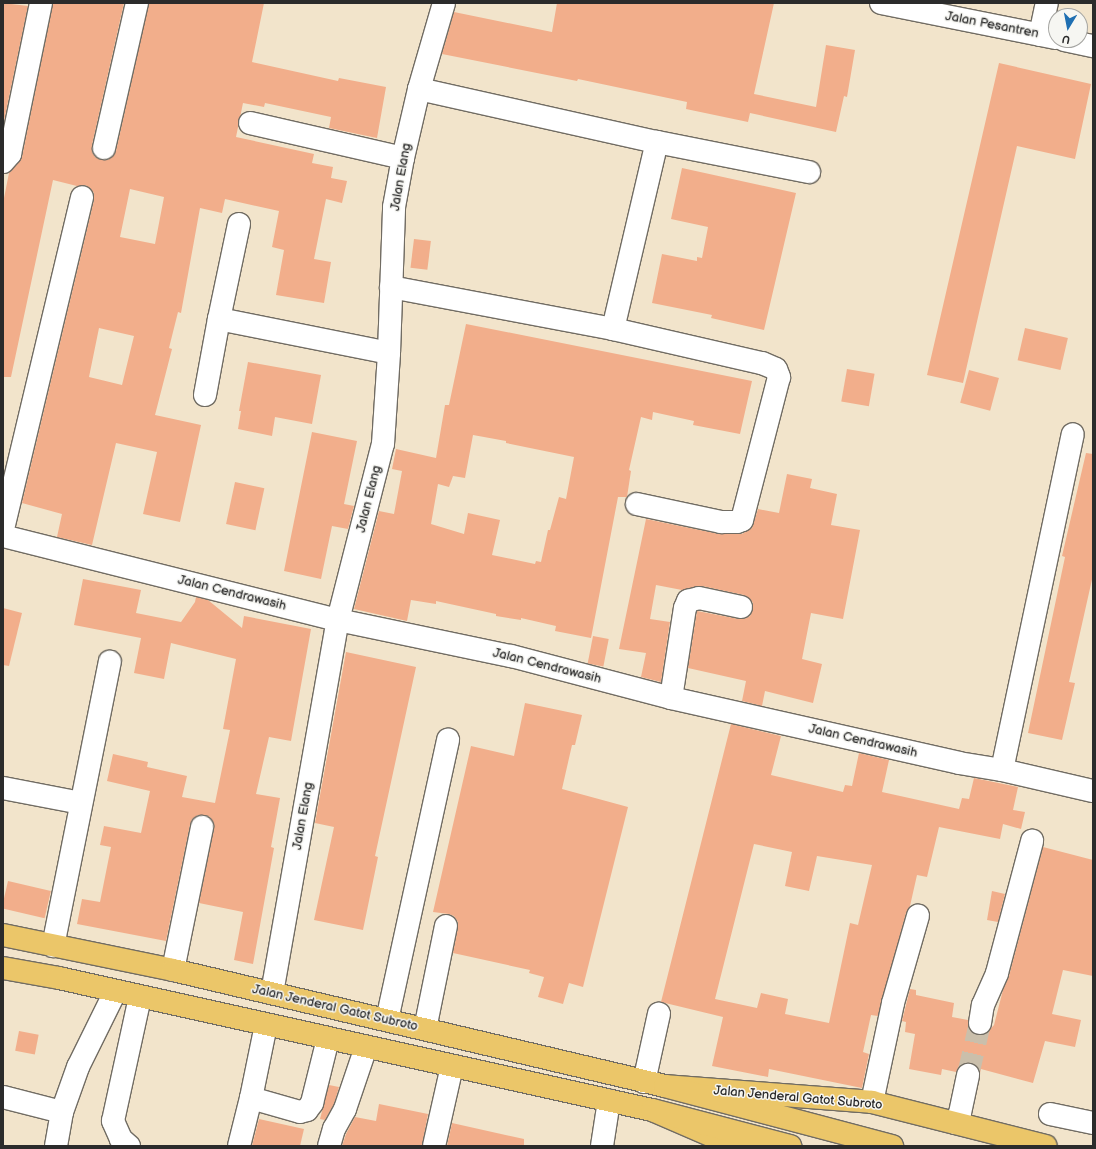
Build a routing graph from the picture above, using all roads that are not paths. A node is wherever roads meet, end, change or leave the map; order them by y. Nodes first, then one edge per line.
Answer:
1 (41, 3) edge
2 (137, 3) edge
3 (444, 3) edge
4 (881, 3) edge
5 (1047, 3) edge
6 (1048, 37) edge
7 (419, 89) junction
8 (250, 123) dead end
9 (657, 142) junction
10 (104, 148) dead end
11 (403, 158) junction
12 (3, 162) edge
13 (809, 172) dead end
14 (82, 197) dead end
15 (239, 224) dead end
16 (392, 287) junction
17 (218, 319) junction
18 (613, 329) junction
19 (389, 353) junction
20 (205, 395) dead end
21 (1073, 434) dead end
22 (637, 504) dead end
23 (3, 529) edge
24 (3, 536) edge
25 (741, 607) dead end
26 (338, 620) junction
27 (110, 662) dead end
28 (671, 698) junction
29 (448, 740) dead end
30 (1002, 770) junction
31 (3, 788) edge
32 (1093, 791) edge
33 (81, 803) junction
34 (202, 827) dead end
35 (1032, 841) dead end
36 (918, 916) dead end
37 (446, 926) dead end
38 (3, 935) edge
39 (60, 947) junction
40 (3, 968) edge
41 (173, 970) junction
42 (60, 978) junction
43 (114, 992) junction
44 (272, 993) junction
45 (140, 997) junction
46 (659, 1014) dead end
47 (387, 1020) junction
48 (980, 1023) tunnel mouth
49 (266, 1025) junction
50 (425, 1029) junction
51 (328, 1039) junction
52 (366, 1047) junction
53 (452, 1066) junction
54 (968, 1075) tunnel mouth
55 (655, 1084) junction
56 (3, 1097) edge
57 (251, 1098) junction
58 (609, 1101) junction
59 (872, 1102) junction
60 (652, 1110) junction
61 (62, 1112) junction
62 (1050, 1114) dead end
63 (955, 1123) junction
64 (1093, 1123) edge
65 (703, 1139) edge
66 (56, 1146) edge
67 (129, 1146) edge
68 (239, 1146) edge
69 (329, 1146) edge
70 (434, 1146) edge
71 (602, 1146) edge
72 (735, 1146) edge
73 (790, 1146) edge
74 (892, 1146) edge
75 (1046, 1146) edge

1 - 12 street
2 - 10 street
3 - 7 street, Jalan Elang
4 - 6 street, Jalan Pesantren
5 - 6 street
7 - 9 street
7 - 11 street, Jalan Elang
8 - 11 street
9 - 13 street
9 - 18 street
11 - 16 street, Jalan Elang
14 - 23 street
15 - 17 street
16 - 18 street
16 - 19 street, Jalan Elang
17 - 19 street
17 - 20 street
18 - 22 street
19 - 26 street, Jalan Elang
21 - 30 street
24 - 26 street, Jalan Cendrawasih
25 - 28 street
26 - 28 street, Jalan Cendrawasih
26 - 44 street, Jalan Elang
27 - 33 street
28 - 30 street, Jalan Cendrawasih
29 - 47 street
30 - 32 street, Jalan Cendrawasih
31 - 33 street
33 - 39 street
34 - 41 street
35 - 48 street
36 - 59 street
37 - 50 street
38 - 39 main road, Jalan Jenderal Gatot Subroto
39 - 41 main road, Jalan Jenderal Gatot Subroto
39 - 42 main road
40 - 42 main road
41 - 44 main road, Jalan Jenderal Gatot Subroto
42 - 43 main road
43 - 45 main road
43 - 61 street
44 - 47 main road, Jalan Jenderal Gatot Subroto
45 - 49 main road
45 - 67 street
46 - 55 street
47 - 50 main road, Jalan Jenderal Gatot Subroto
49 - 51 main road
49 - 57 street
50 - 55 main road, Jalan Jenderal Gatot Subroto
51 - 52 main road
51 - 57 street
52 - 53 main road
52 - 69 street
53 - 58 main road
53 - 70 street
54 - 63 street
55 - 59 main road, Jalan Jenderal Gatot Subroto
55 - 74 main road, Jalan Jenderal Gatot Subroto
56 - 61 street
57 - 68 street
58 - 60 main road
58 - 71 street
59 - 63 main road, Jalan Jenderal Gatot Subroto
60 - 65 main road
60 - 73 main road
61 - 66 street
62 - 64 street
63 - 75 main road, Jalan Jenderal Gatot Subroto
65 - 72 main road

